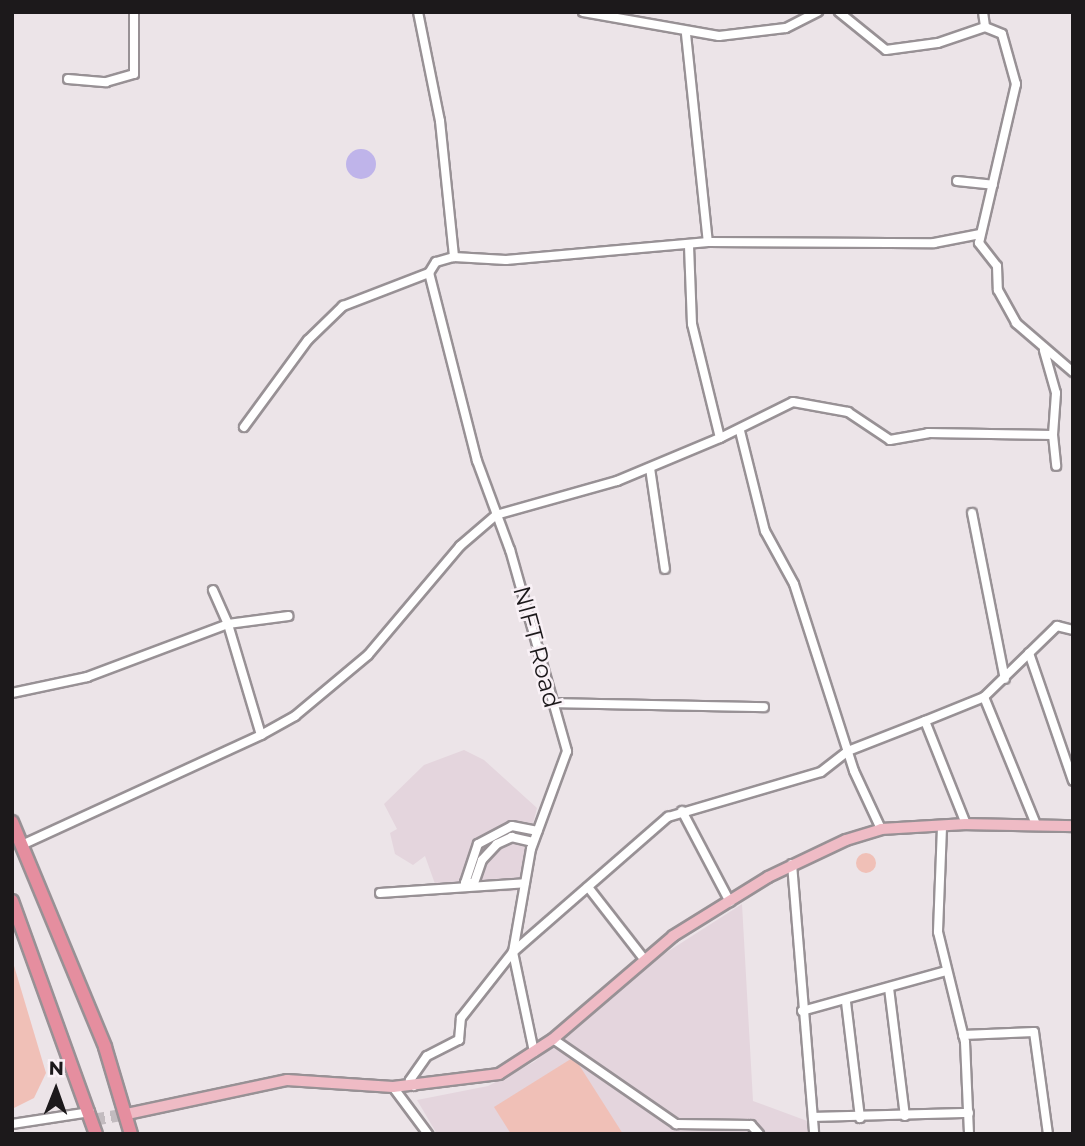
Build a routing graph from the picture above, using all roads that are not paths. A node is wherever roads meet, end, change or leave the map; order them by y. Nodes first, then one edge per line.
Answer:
1 (134, 12) edge
2 (418, 12) edge
3 (818, 12) edge
4 (839, 12) edge
5 (983, 12) edge
6 (588, 13) edge
7 (985, 27) junction
8 (686, 34) junction
9 (68, 79) dead end
10 (957, 181) dead end
11 (993, 185) junction
12 (980, 234) junction
13 (708, 242) junction
14 (690, 246) junction
15 (454, 257) junction
16 (429, 273) junction
17 (1044, 351) junction
18 (1073, 372) edge
19 (244, 428) dead end
20 (740, 431) junction
21 (1053, 435) junction
22 (720, 438) junction
23 (1056, 466) dead end
24 (650, 468) junction
25 (972, 513) dead end
26 (496, 515) junction
27 (665, 569) dead end
28 (214, 590) dead end
29 (288, 616) dead end
30 (228, 624) junction
31 (1073, 630) edge
32 (1029, 653) junction
33 (1005, 680) junction
34 (12, 693) edge
35 (984, 697) junction
36 (552, 703) junction
37 (764, 708) dead end
38 (925, 721) junction
39 (261, 736) junction
40 (848, 751) junction
41 (1073, 781) edge
42 (682, 811) junction
43 (12, 822) edge
44 (1035, 822) junction
45 (965, 824) junction
46 (1073, 826) edge
47 (942, 827) junction
48 (881, 829) junction
49 (538, 831) junction
50 (533, 842) junction
51 (24, 844) junction
52 (792, 864) junction
53 (525, 883) junction
54 (588, 887) junction
55 (380, 893) dead end
56 (12, 901) edge
57 (730, 902) junction
58 (513, 952) junction
59 (644, 959) junction
60 (946, 971) junction
61 (889, 988) junction
62 (846, 1002) junction
63 (802, 1011) junction
64 (963, 1035) junction
65 (553, 1039) junction
66 (534, 1052) junction
67 (414, 1086) junction
68 (393, 1087) junction
69 (90, 1112) junction
70 (969, 1113) junction
71 (127, 1114) junction
72 (905, 1116) junction
73 (815, 1117) junction
74 (860, 1118) junction
75 (418, 1120) junction
76 (12, 1124) edge
77 (96, 1134) edge
78 (131, 1134) edge
79 (416, 1134) edge
80 (428, 1134) edge
81 (759, 1134) edge
82 (814, 1134) edge
83 (969, 1134) edge
84 (1048, 1134) edge

1 - 9 street
2 - 15 street
3 - 8 street
4 - 7 street
5 - 7 street
6 - 8 street
7 - 11 street
8 - 13 street
10 - 11 street
11 - 12 street
12 - 13 street
12 - 17 street
13 - 14 street
14 - 15 street
14 - 22 street
15 - 16 street
16 - 19 street
16 - 26 street, NIFT Road
17 - 18 street
17 - 21 street
20 - 21 street
20 - 22 street
20 - 40 street
21 - 23 street
22 - 24 street
24 - 26 street
24 - 27 street
25 - 33 street
26 - 36 street, NIFT Road
26 - 39 street
28 - 30 street
29 - 30 street
30 - 34 street
30 - 39 street
31 - 32 street
32 - 33 street
32 - 41 street
33 - 35 street
35 - 38 street
35 - 44 street
36 - 37 street
36 - 49 street, NIFT Road
38 - 40 street
38 - 45 street
39 - 51 street
40 - 42 street
40 - 48 street
42 - 54 street
42 - 57 street
43 - 51 highway
44 - 45 main road
44 - 46 main road
45 - 47 main road
47 - 48 main road
47 - 60 street
48 - 52 main road
49 - 50 street, NIFT Road
49 - 50 street
50 - 53 street, NIFT Road
51 - 71 highway
52 - 57 main road
52 - 63 street
53 - 55 street
53 - 58 street, NIFT Road
54 - 58 street
54 - 59 street
56 - 69 highway
57 - 59 main road
58 - 66 street, NIFT Road
58 - 67 street
59 - 65 main road
60 - 61 street
60 - 64 street
61 - 62 street
61 - 72 street
62 - 63 street
62 - 74 street
63 - 73 street
64 - 70 street
64 - 84 street
65 - 66 main road
65 - 81 street
66 - 67 main road
67 - 68 main road
68 - 71 main road
68 - 75 street
69 - 76 street
69 - 77 highway
70 - 72 street
70 - 83 street
71 - 78 highway
72 - 74 street
73 - 74 street
73 - 82 street
75 - 79 street
75 - 80 street

